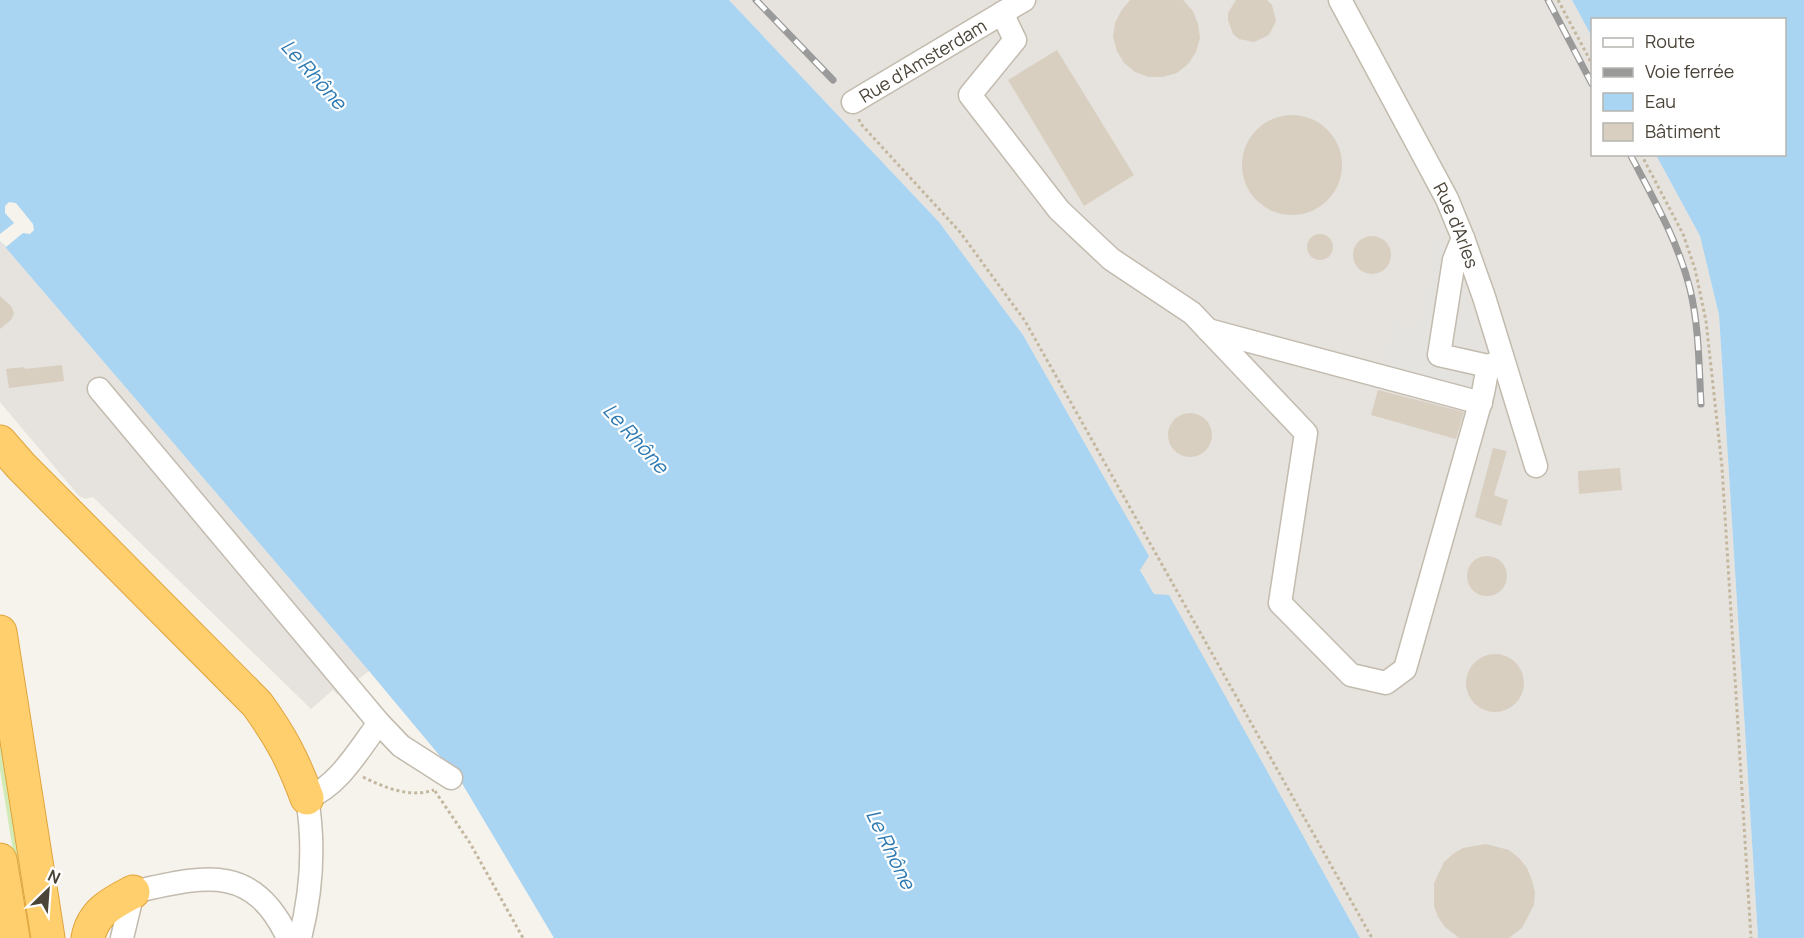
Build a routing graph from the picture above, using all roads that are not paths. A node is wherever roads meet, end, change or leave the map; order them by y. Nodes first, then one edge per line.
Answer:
1 (1024, 0) edge
2 (1340, 0) edge
3 (1002, 13) junction
4 (852, 102) road end
5 (1463, 238) junction
6 (1208, 330) junction
7 (1496, 363) junction
8 (99, 389) dead end
9 (1481, 403) junction
10 (0, 442) edge
11 (1536, 466) dead end
12 (0, 632) edge
13 (378, 723) junction
14 (438, 784) road end
15 (307, 798) junction
16 (0, 860) edge
17 (133, 892) junction
18 (13, 938) edge
19 (48, 938) edge
20 (88, 938) edge
21 (122, 938) edge
22 (288, 938) edge
23 (300, 938) edge

1 - 3 street, Rue d'Amsterdam
2 - 5 street, Rue d'Arles
3 - 4 street, Rue d'Amsterdam
3 - 6 street
5 - 7 street, Rue d'Arles
5 - 7 street
6 - 9 street
6 - 9 street
7 - 9 street
7 - 11 street, Rue d'Arles
8 - 13 street
10 - 15 highway
12 - 19 highway
13 - 14 street
13 - 15 street
15 - 23 street
16 - 18 highway
17 - 20 highway
17 - 21 street
17 - 22 street

